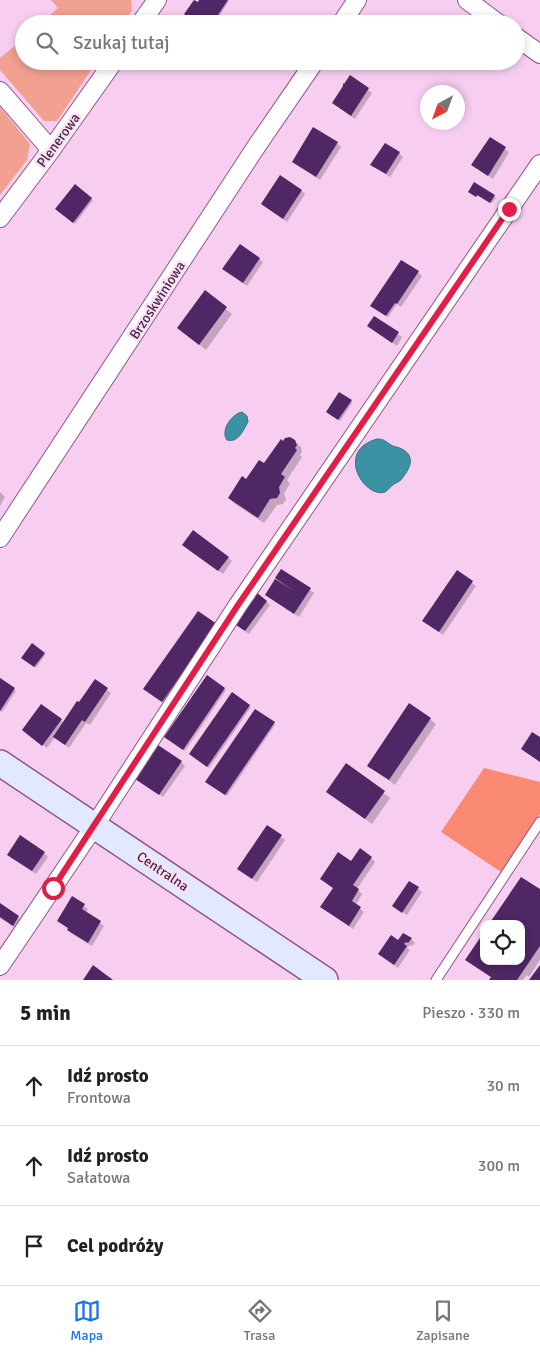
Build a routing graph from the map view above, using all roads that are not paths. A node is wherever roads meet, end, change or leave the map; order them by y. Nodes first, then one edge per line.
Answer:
1 (156, 0) edge
2 (357, 0) edge
3 (467, 0) edge
4 (146, 15) edge
5 (347, 15) edge
6 (487, 15) edge
7 (525, 43) edge
8 (540, 54) edge
9 (108, 70) edge
10 (309, 70) edge
11 (0, 91) edge
12 (51, 150) junction
13 (540, 164) edge
14 (0, 218) edge
15 (0, 538) edge
16 (0, 763) edge
17 (540, 822) edge
18 (95, 825) junction
19 (0, 966) edge
20 (325, 980) edge
21 (436, 980) edge

1 - 4 street
2 - 5 street
3 - 6 street
7 - 8 street
9 - 12 street, Plenerowa
10 - 15 street, Brzoskwiniowa
11 - 12 street
12 - 14 street, Plenerowa
13 - 18 street
16 - 18 street, Centralna
17 - 21 lane
18 - 19 street
18 - 20 street, Centralna

